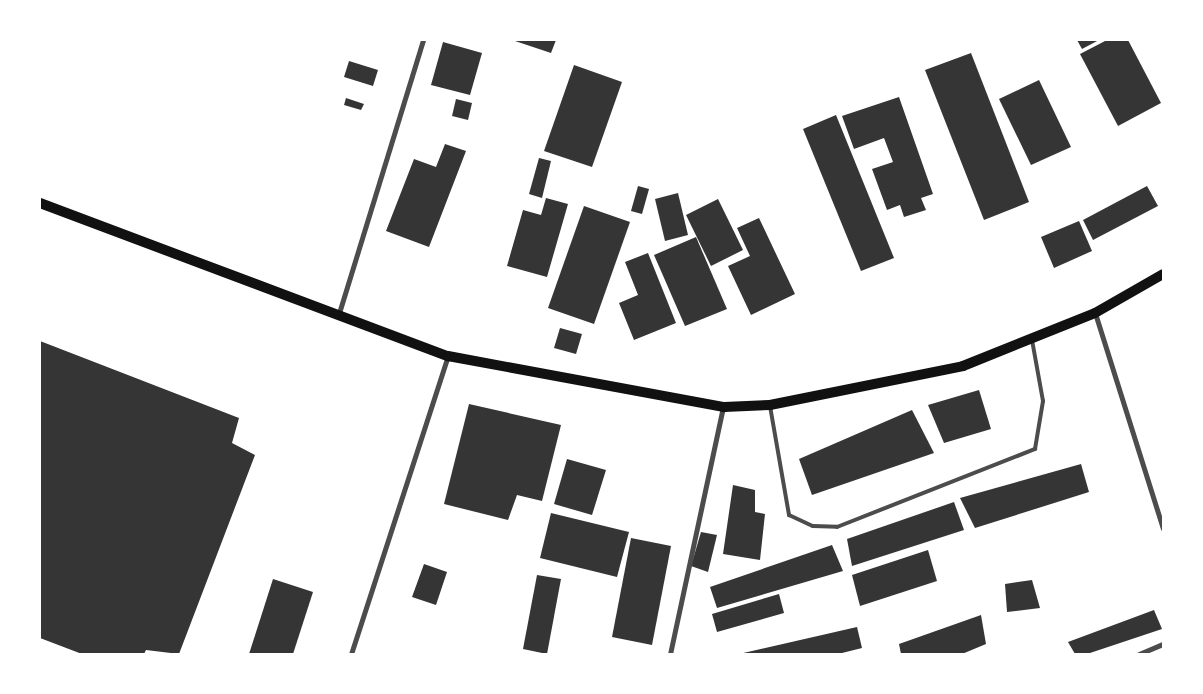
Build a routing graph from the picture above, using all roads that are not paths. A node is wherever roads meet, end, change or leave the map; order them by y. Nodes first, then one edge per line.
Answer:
1 (423, 40) edge
2 (40, 203) edge
3 (1163, 274) edge
4 (339, 313) junction
5 (1095, 313) junction
6 (1031, 338) junction
7 (448, 356) junction
8 (770, 405) junction
9 (724, 407) junction
10 (1163, 529) edge
11 (1163, 644) edge
12 (351, 654) edge
13 (670, 654) edge
14 (1139, 654) edge

1 - 4 street
2 - 4 main road
3 - 5 main road
4 - 7 main road
5 - 6 main road
5 - 10 street
6 - 8 main road
6 - 8 lane
7 - 9 main road
7 - 12 street
8 - 9 main road
9 - 13 street
11 - 14 street

